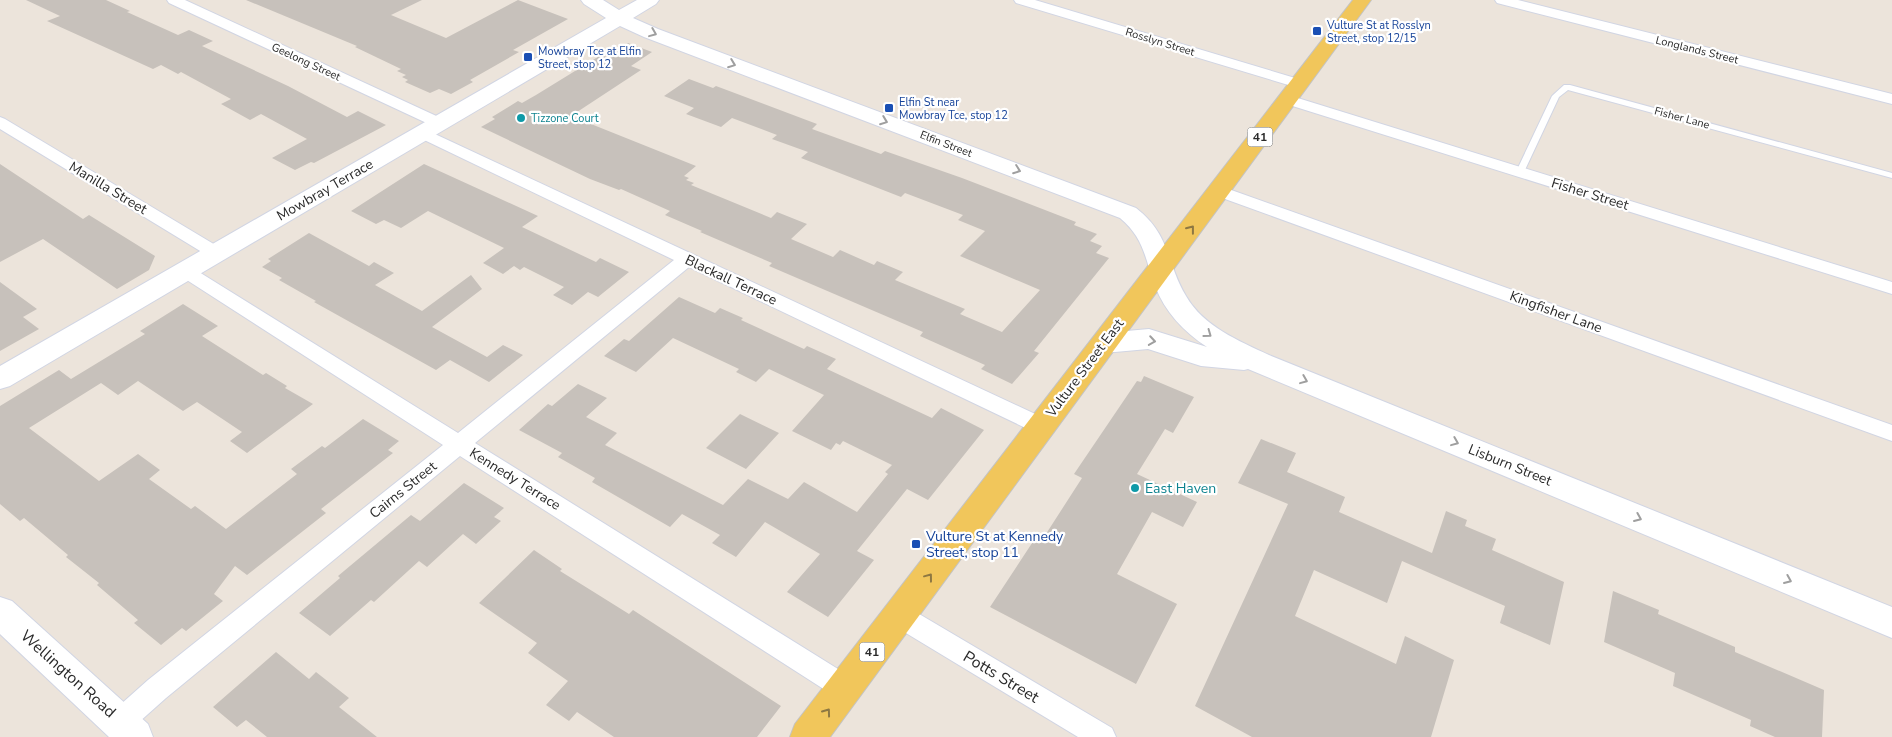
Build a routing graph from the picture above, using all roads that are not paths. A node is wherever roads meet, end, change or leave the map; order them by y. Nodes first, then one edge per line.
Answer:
1 (174, 0) edge
2 (590, 0) edge
3 (650, 0) edge
4 (1362, 0) edge
5 (1502, 0) edge
6 (1028, 1) edge
7 (619, 18) junction
8 (1294, 92) junction
9 (1892, 99) edge
10 (0, 122) edge
11 (431, 128) junction
12 (1520, 172) junction
13 (1892, 176) edge
14 (1220, 191) junction
15 (216, 253) junction
16 (687, 259) junction
17 (1161, 267) junction
18 (185, 271) junction
19 (1892, 288) edge
20 (1104, 343) junction
21 (1259, 362) junction
22 (0, 379) edge
23 (1041, 426) junction
24 (1892, 433) edge
25 (460, 444) junction
26 (0, 612) edge
27 (900, 616) junction
28 (1892, 623) edge
29 (845, 688) junction
30 (128, 729) edge
31 (808, 737) edge
32 (1103, 737) edge

1 - 11 street, Geelong Street
2 - 7 main road, Elfin Street
3 - 7 main road, Mowbray Terrace
4 - 8 main road, Vulture Street East / 41
5 - 9 street, Longlands Street
6 - 8 street, Rosslyn Street
7 - 11 main road, Mowbray Terrace
7 -> 17 main road, Elfin Street
8 - 12 street, Fisher Street
8 - 14 main road, Vulture Street East / 41
10 - 15 street, Manilla Street
11 - 15 main road, Mowbray Terrace
11 - 16 street, Blackall Terrace
12 - 13 lane, Fisher Lane
12 - 19 street, Fisher Street
17 -> 14 main road, Vulture Street East / 41
14 - 24 street, Kingfisher Lane
15 - 18 main road, Mowbray Terrace
16 - 23 street, Blackall Terrace
16 - 25 street, Cairns Street
17 - 20 main road, Vulture Street East / 41
17 -> 21 main road, Lisburn Street
18 - 22 main road, Mowbray Terrace
18 - 25 street, Kennedy Terrace
20 -> 21 main road
20 - 23 main road, Vulture Street East / 41
21 -> 28 main road, Lisburn Street
27 -> 23 main road, Vulture Street East / 41
25 - 29 street, Kennedy Terrace
25 - 30 street, Cairns Street
26 - 30 main road, Wellington Road
27 - 29 main road, Vulture Street East / 41
27 - 32 street, Potts Street
31 -> 29 main road, Vulture Street East / 41

